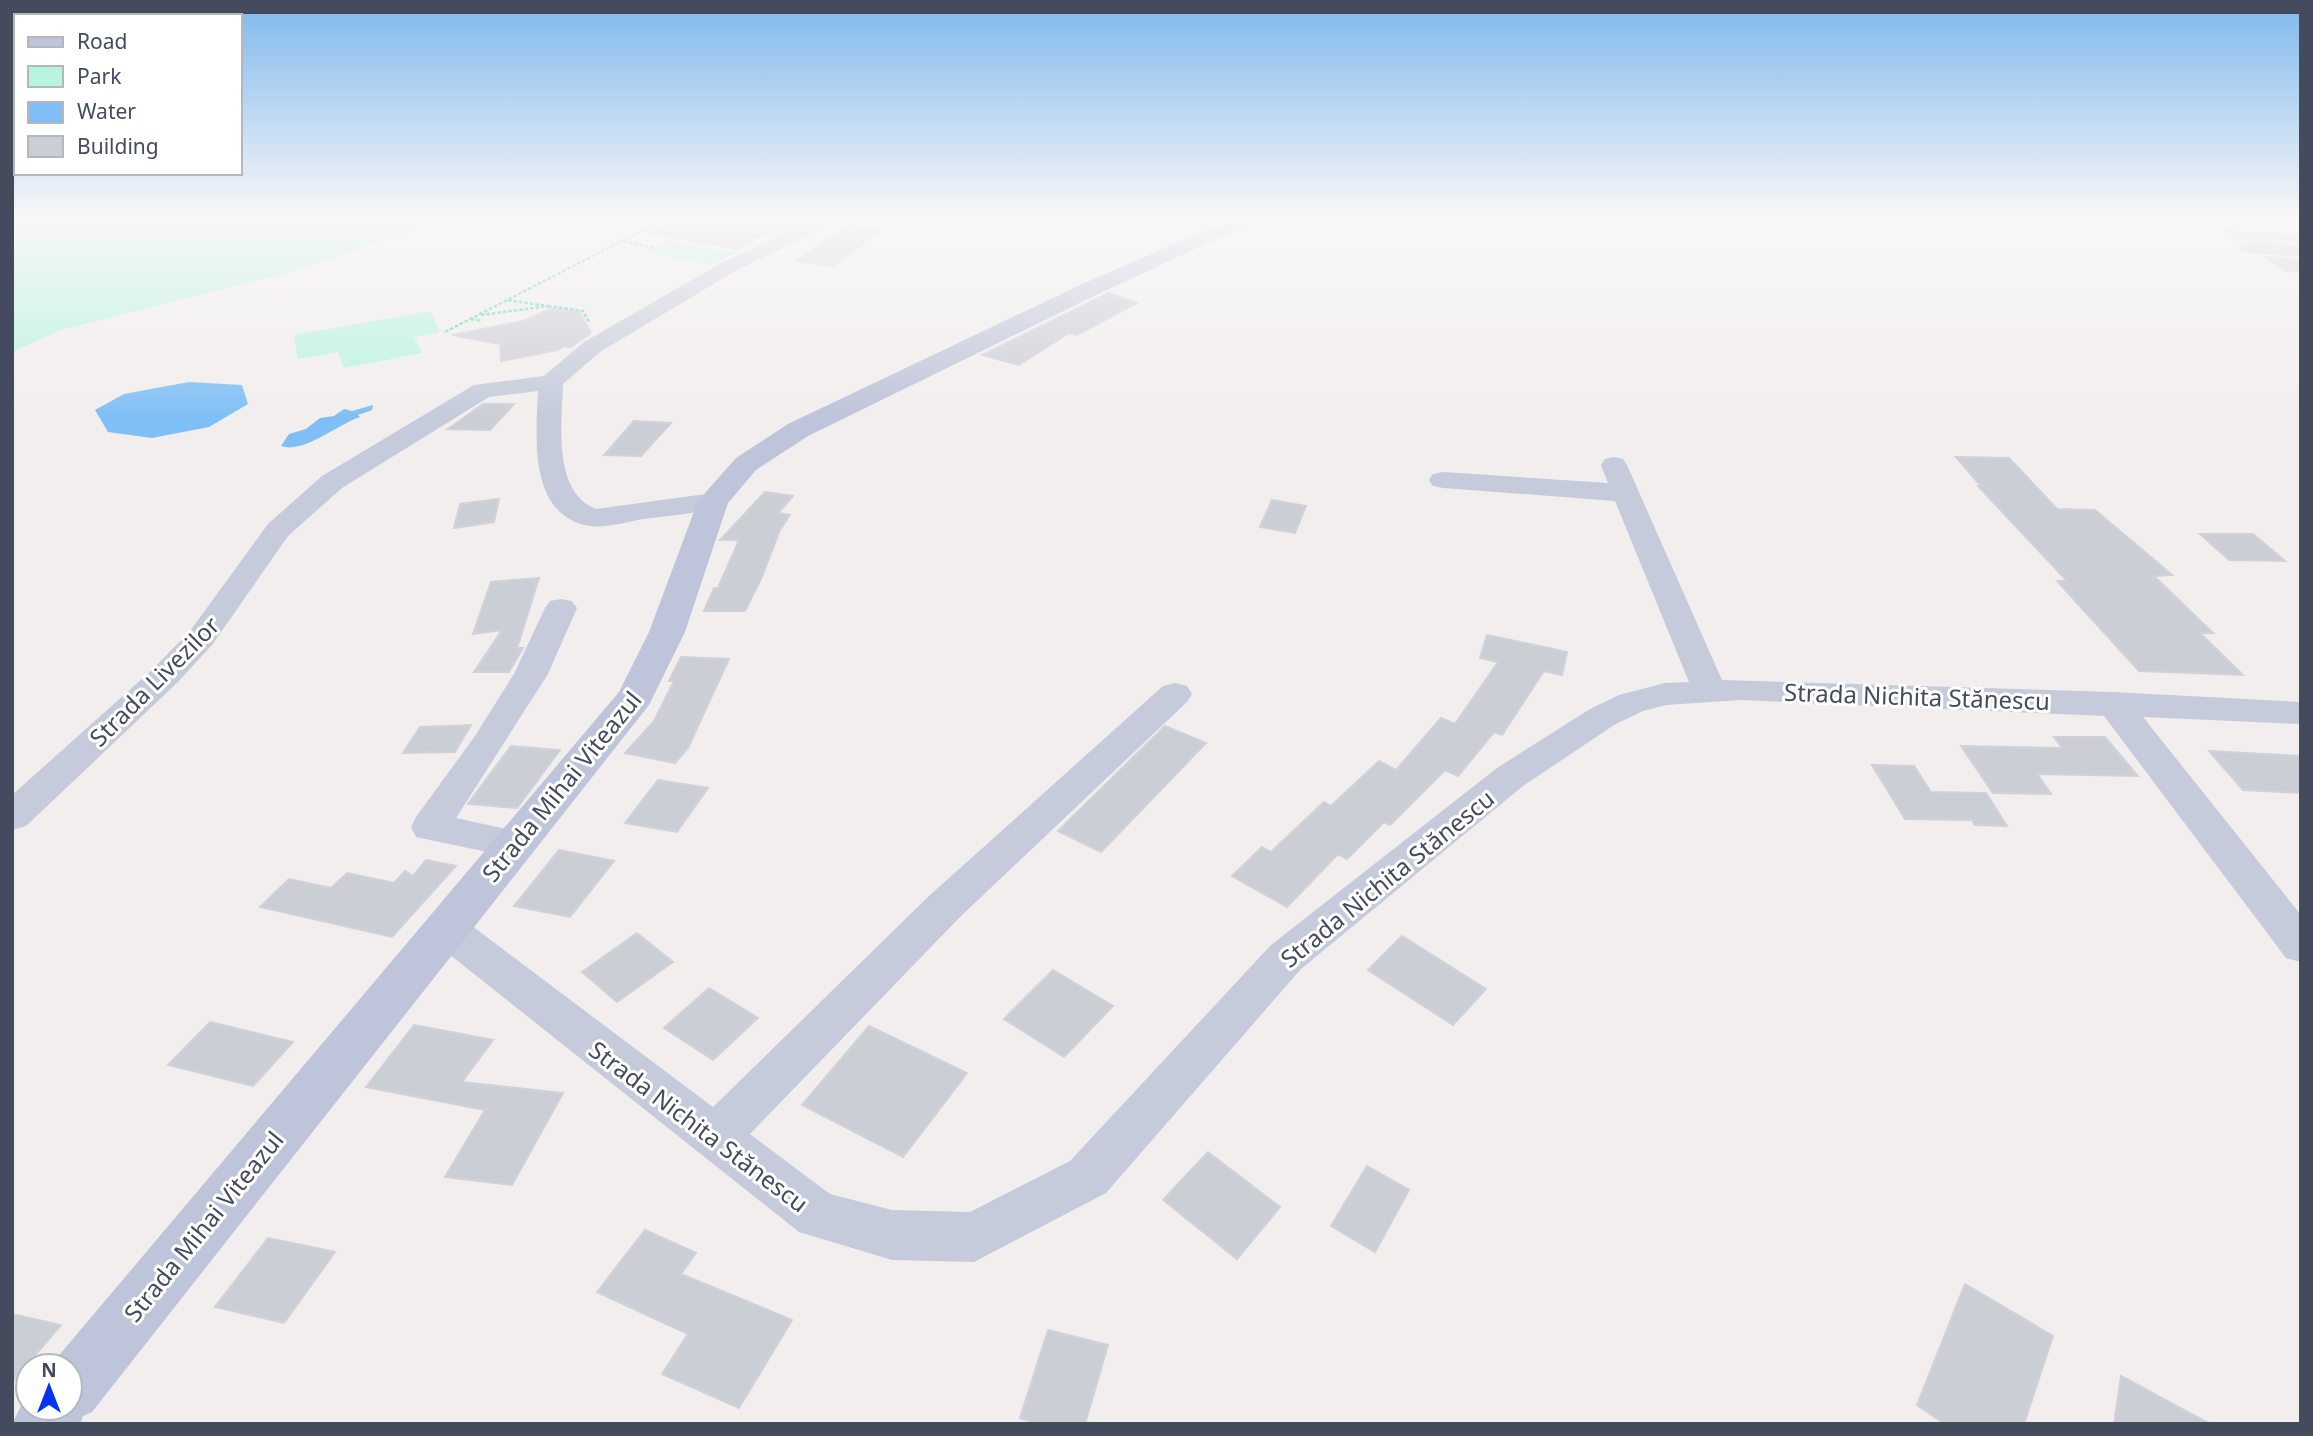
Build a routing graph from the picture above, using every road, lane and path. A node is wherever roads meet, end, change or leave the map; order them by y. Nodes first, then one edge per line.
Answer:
1 (537, 284) edge
2 (699, 284) edge
3 (1099, 284) edge
4 (506, 300) junction
5 (548, 306) junction
6 (477, 316) junction
7 (470, 319) junction
8 (482, 321) dead end
9 (589, 322) dead end
10 (445, 332) dead end
11 (551, 382) junction
12 (1443, 480) dead end
13 (713, 501) junction
14 (561, 608) dead end
15 (1709, 690) junction
16 (1175, 694) dead end
17 (2113, 703) junction
18 (2301, 713) edge
19 (12, 817) edge
20 (516, 844) junction
21 (445, 928) junction
22 (2301, 946) edge
23 (714, 1138) junction
24 (84, 1373) edge

1 - 4 path
2 - 11 street
3 - 13 main road, Strada Mihai Viteazul
4 - 5 path
4 - 6 path
5 - 6 path
5 - 9 path
6 - 7 path
7 - 8 path
7 - 10 path
11 - 13 street
11 - 19 street, Strada Livezilor
12 - 15 street
13 - 20 main road, Strada Mihai Viteazul
14 - 20 street
15 - 17 street, Strada Nichita Stănescu
15 - 23 street, Strada Nichita Stănescu
16 - 23 street
17 - 18 street, Strada Nichita Stănescu
17 - 22 street
20 - 21 main road, Strada Mihai Viteazul
21 - 23 street, Strada Nichita Stănescu
21 - 24 main road, Strada Mihai Viteazul

